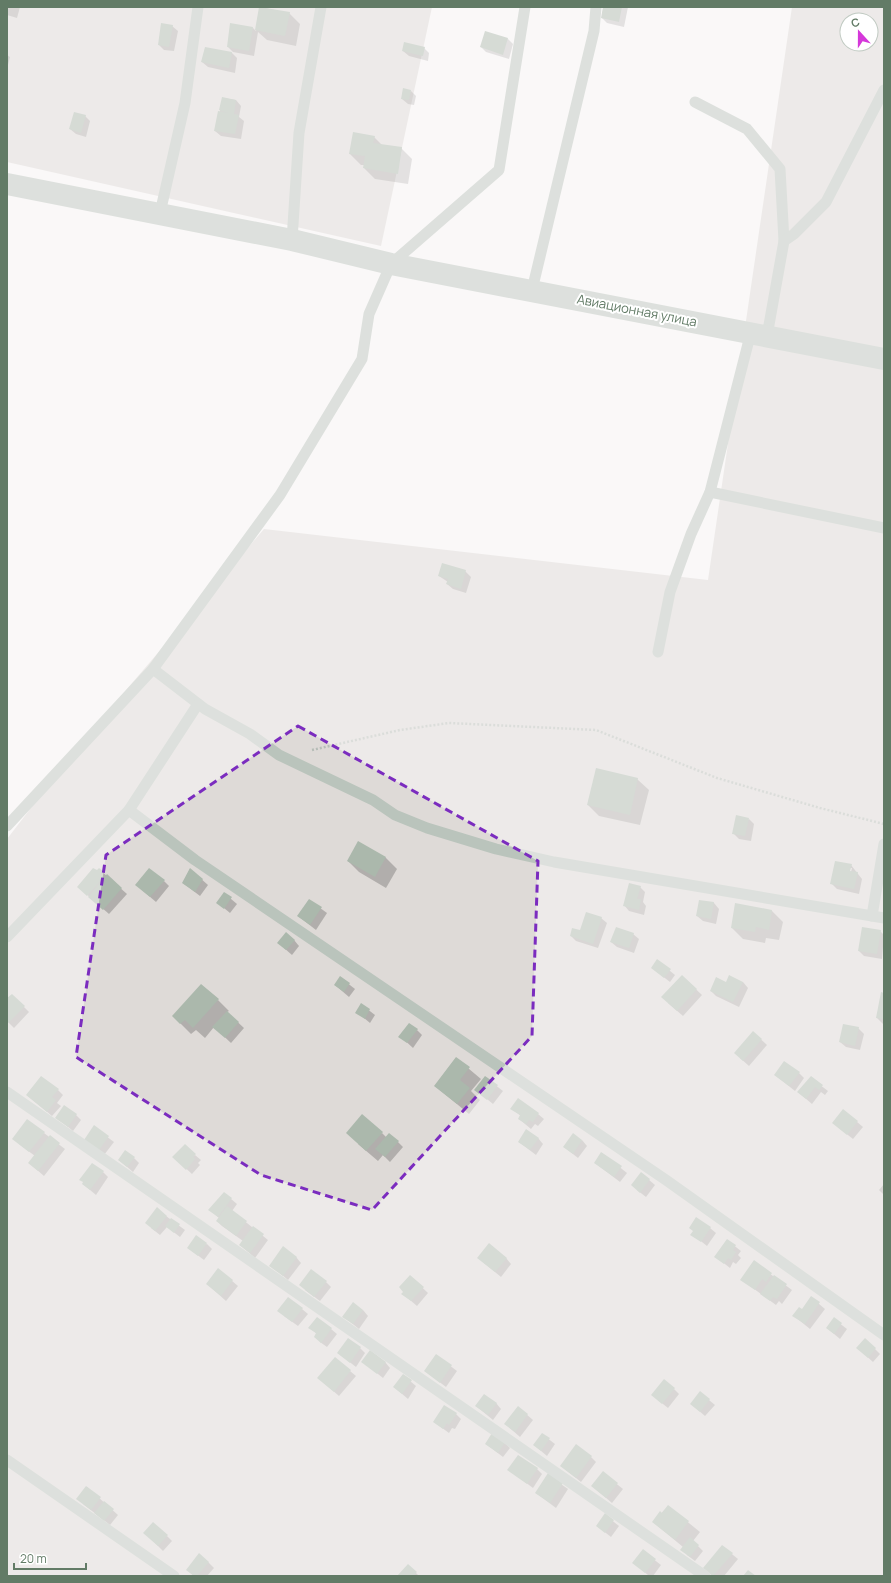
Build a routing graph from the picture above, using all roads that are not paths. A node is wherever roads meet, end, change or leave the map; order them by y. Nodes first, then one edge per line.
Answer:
1 (198, 7) edge
2 (321, 7) edge
3 (525, 7) edge
4 (596, 7) edge
5 (884, 90) edge
6 (695, 102) dead end
7 (7, 184) edge
8 (160, 213) junction
9 (292, 240) junction
10 (784, 241) junction
11 (390, 264) junction
12 (532, 290) junction
13 (759, 334) junction
14 (884, 359) edge
15 (710, 492) junction
16 (884, 528) edge
17 (658, 652) dead end
18 (153, 669) junction
19 (198, 704) junction
20 (129, 810) junction
21 (7, 826) edge
22 (884, 844) edge
23 (872, 916) junction
24 (884, 918) edge
25 (7, 937) edge
26 (7, 1092) edge
27 (884, 1335) edge
28 (7, 1460) edge
29 (174, 1576) edge
30 (705, 1576) edge

1 - 8 lane
2 - 9 lane
3 - 11 lane
4 - 12 lane
5 - 10 lane
6 - 10 lane
7 - 8 street, Авиационная улица
8 - 9 street, Авиационная улица
9 - 11 street, Авиационная улица
10 - 13 lane
11 - 12 street, Авиационная улица
11 - 18 lane
12 - 13 street, Авиационная улица
13 - 14 street, Авиационная улица
13 - 15 lane
15 - 16 lane
15 - 17 lane
18 - 19 lane
18 - 21 lane
19 - 20 lane
19 - 23 lane
20 - 25 lane
20 - 27 lane
22 - 23 lane
23 - 24 lane
26 - 30 lane
28 - 29 lane

